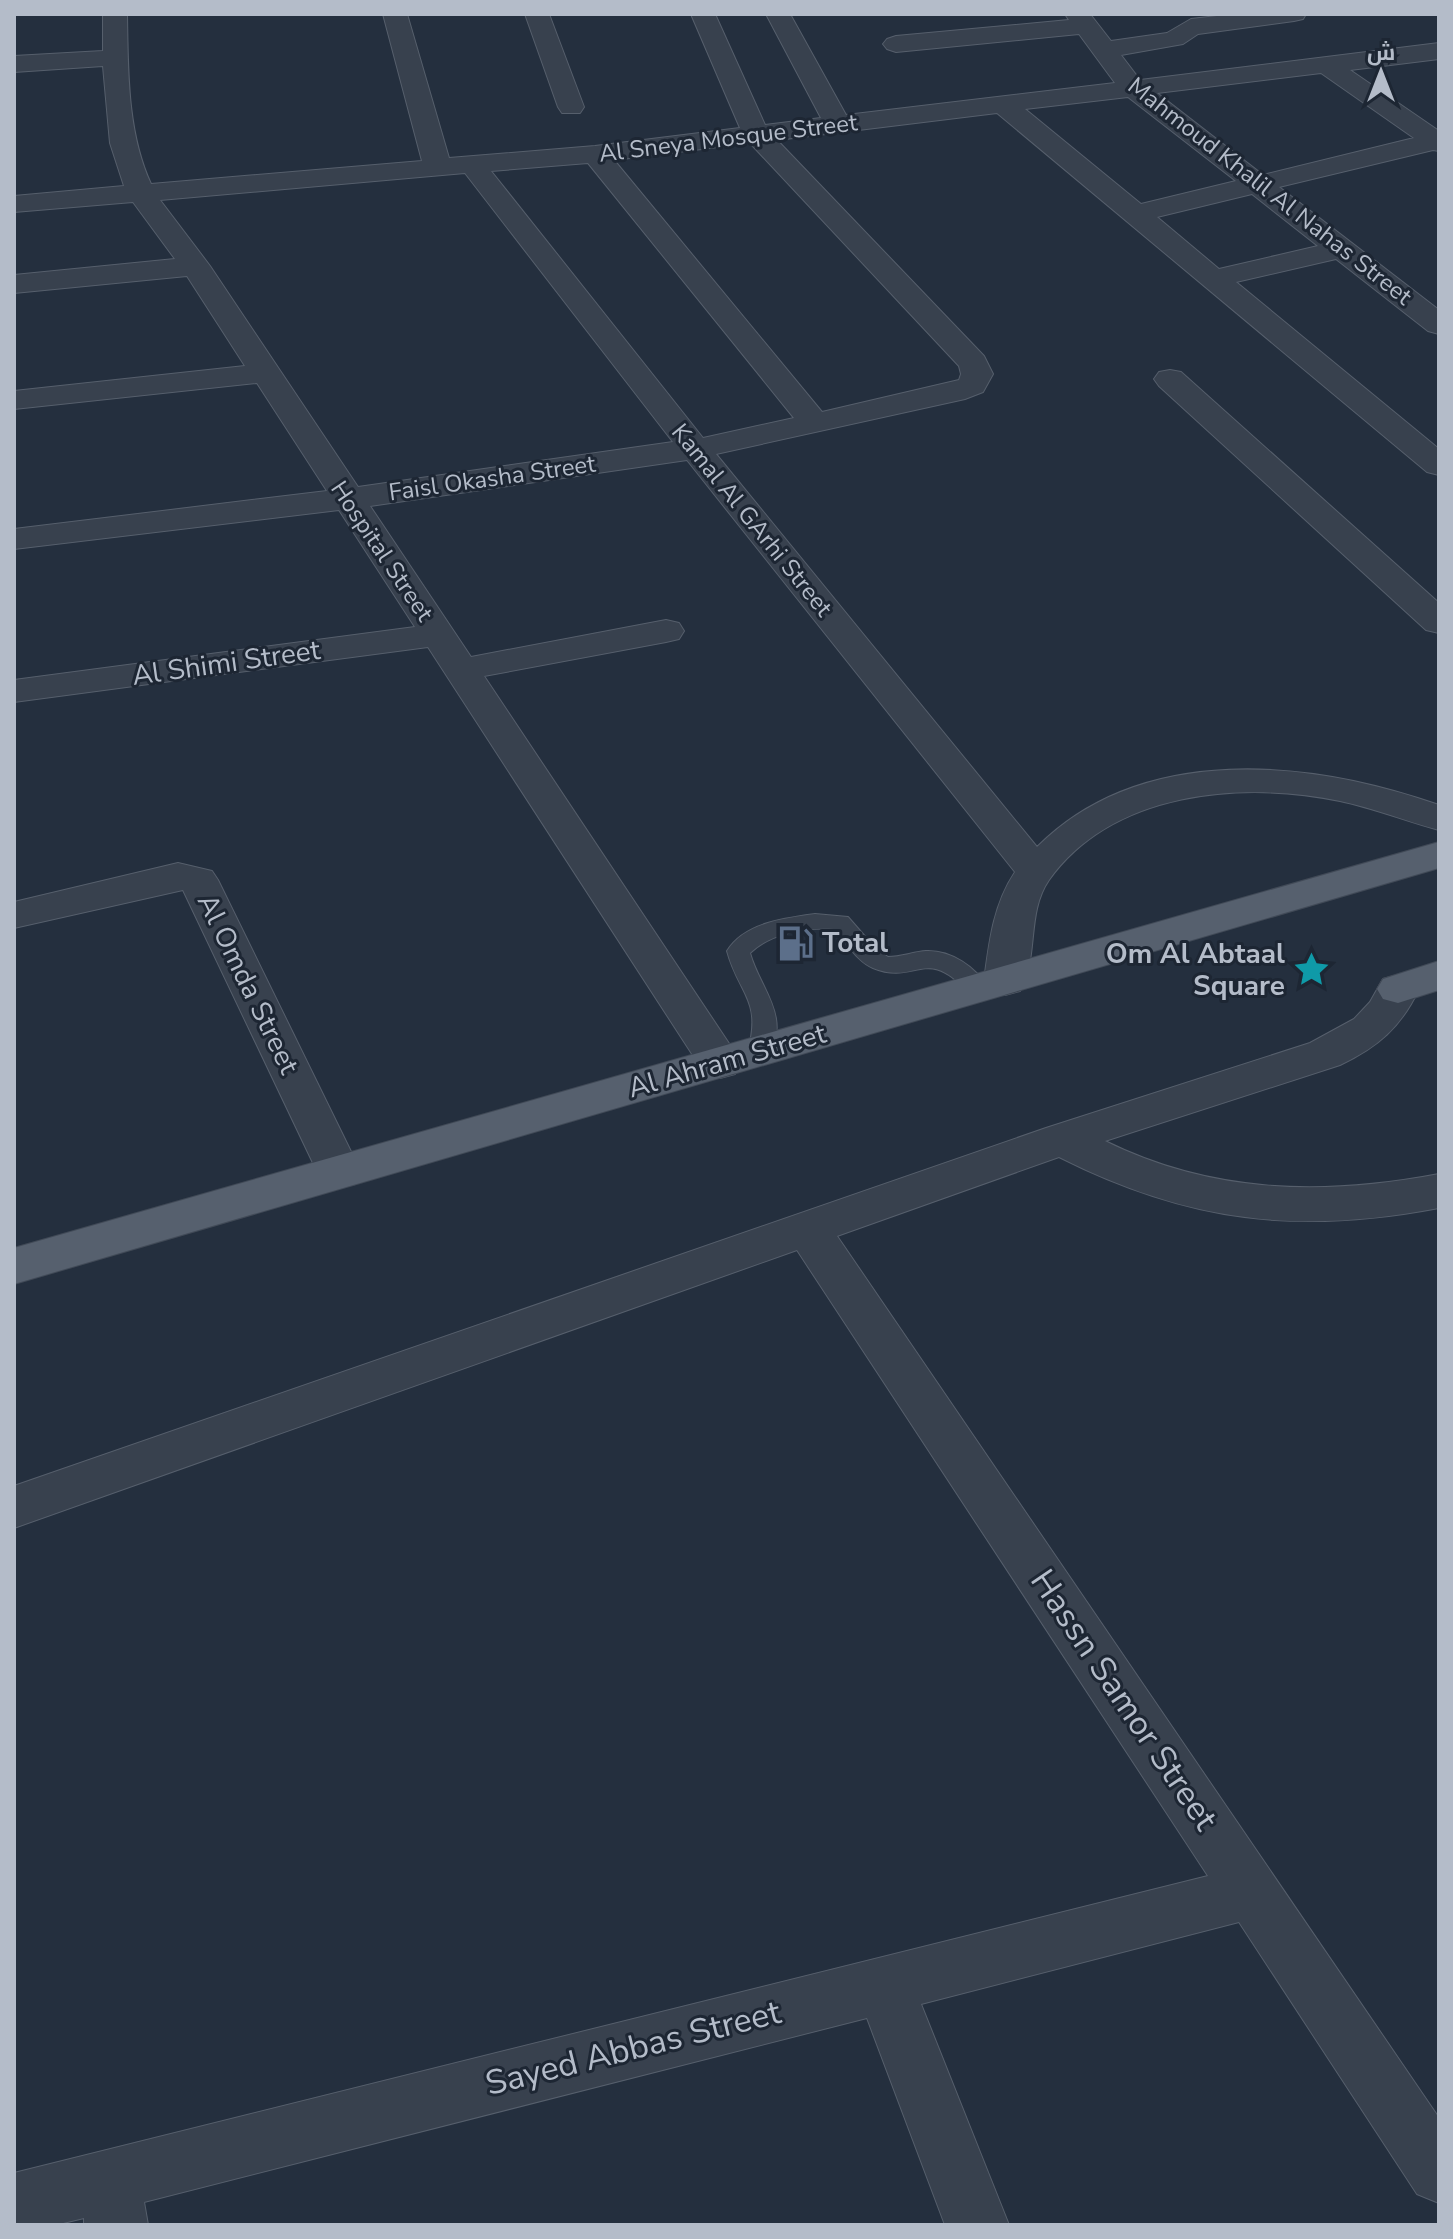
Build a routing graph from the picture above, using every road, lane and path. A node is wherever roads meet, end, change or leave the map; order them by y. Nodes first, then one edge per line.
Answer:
1 (115, 14) edge
2 (395, 14) edge
3 (537, 14) edge
4 (703, 14) edge
5 (778, 14) edge
6 (1294, 14) edge
7 (1240, 17) edge
8 (1081, 20) edge
9 (896, 44) dead end
10 (1104, 50) junction
11 (1439, 51) edge
12 (115, 58) junction
13 (14, 64) edge
14 (1325, 64) junction
15 (1132, 87) junction
16 (1001, 103) junction
17 (571, 107) dead end
18 (837, 124) junction
19 (756, 134) junction
20 (1438, 142) edge
21 (595, 154) junction
22 (473, 166) junction
23 (438, 169) junction
24 (1258, 184) junction
25 (143, 193) junction
26 (14, 204) edge
27 (1135, 214) junction
28 (1341, 249) junction
29 (195, 266) junction
30 (1213, 279) junction
31 (14, 284) edge
32 (1433, 315) edge
33 (266, 373) junction
34 (1170, 379) dead end
35 (14, 400) edge
36 (815, 423) junction
37 (695, 449) junction
38 (1439, 465) edge
39 (347, 499) junction
40 (14, 539) edge
41 (1439, 622) edge
42 (666, 631) dead end
43 (437, 635) junction
44 (461, 670) junction
45 (14, 691) edge
46 (1439, 818) edge
47 (1439, 855) edge
48 (1035, 871) junction
49 (14, 915) edge
50 (1439, 975) edge
51 (991, 985) junction
52 (1398, 989) joint
53 (760, 1051) junction
54 (720, 1063) junction
55 (1062, 1139) junction
56 (339, 1172) junction
57 (1439, 1191) edge
58 (808, 1229) junction
59 (14, 1266) edge
60 (14, 1507) edge
61 (1253, 1892) junction
62 (884, 1986) junction
63 (1439, 2172) edge
64 (113, 2202) edge
65 (14, 2204) edge
66 (977, 2225) edge

1 - 12 street, Hospital Street
2 - 23 street
3 - 17 street
4 - 19 street
5 - 18 street
6 - 7 street
7 - 10 street
8 - 9 street
8 - 10 street, Mahmoud Khalil Al Nahas Street
10 - 15 street, Mahmoud Khalil Al Nahas Street
11 - 14 street, Al Sneya Mosque Street
12 - 13 street
12 - 25 street, Hospital Street
14 - 15 street, Al Sneya Mosque Street
14 - 20 street
15 - 16 street, Al Sneya Mosque Street
15 - 24 street, Mahmoud Khalil Al Nahas Street
16 - 18 street, Al Sneya Mosque Street
16 - 27 street
18 - 19 street, Al Sneya Mosque Street
19 - 21 street, Al Sneya Mosque Street
19 - 36 street, Faisl Okasha Street
20 - 24 street
21 - 22 street, Al Sneya Mosque Street
21 - 36 street
22 - 23 street, Al Sneya Mosque Street
22 - 37 street, Kamal Al GArhi Street
23 - 25 street, Al Sneya Mosque Street
24 - 27 street
24 - 28 street, Mahmoud Khalil Al Nahas Street
25 - 26 street, Al Sneya Mosque Street
25 - 29 street, Hospital Street
27 - 30 street
28 - 30 street
28 - 32 street, Mahmoud Khalil Al Nahas Street
29 - 31 street
29 - 33 street, Hospital Street
30 - 38 street
33 - 35 street
33 - 39 street, Hospital Street
34 - 41 street
36 - 37 street, Faisl Okasha Street
37 - 39 street, Faisl Okasha Street
37 - 48 street, Kamal Al GArhi Street
39 - 40 street, Faisl Okasha Street
39 - 43 street, Hospital Street
42 - 44 street
43 - 44 street, Hospital Street
43 - 45 street, Al Shimi Street
44 - 54 street, Hospital Street
46 - 48 street
47 - 51 main road, Al Ahram Street
48 - 51 street
49 - 56 street, Al Omda Street
50 - 52 main road
51 - 53 main road, Al Ahram Street
51 - 53 lane
52 - 55 street
53 - 54 main road, Al Ahram Street
54 - 56 main road, Al Ahram Street
55 - 57 street
55 - 58 street
56 - 59 main road, Al Ahram Street
58 - 60 street
58 - 61 street, Hassn Samor Street
61 - 62 street, Sayed Abbas Street
61 - 63 street, Hassn Samor Street
62 - 64 street, Sayed Abbas Street
62 - 66 street
64 - 65 street, Sayed Abbas Street

